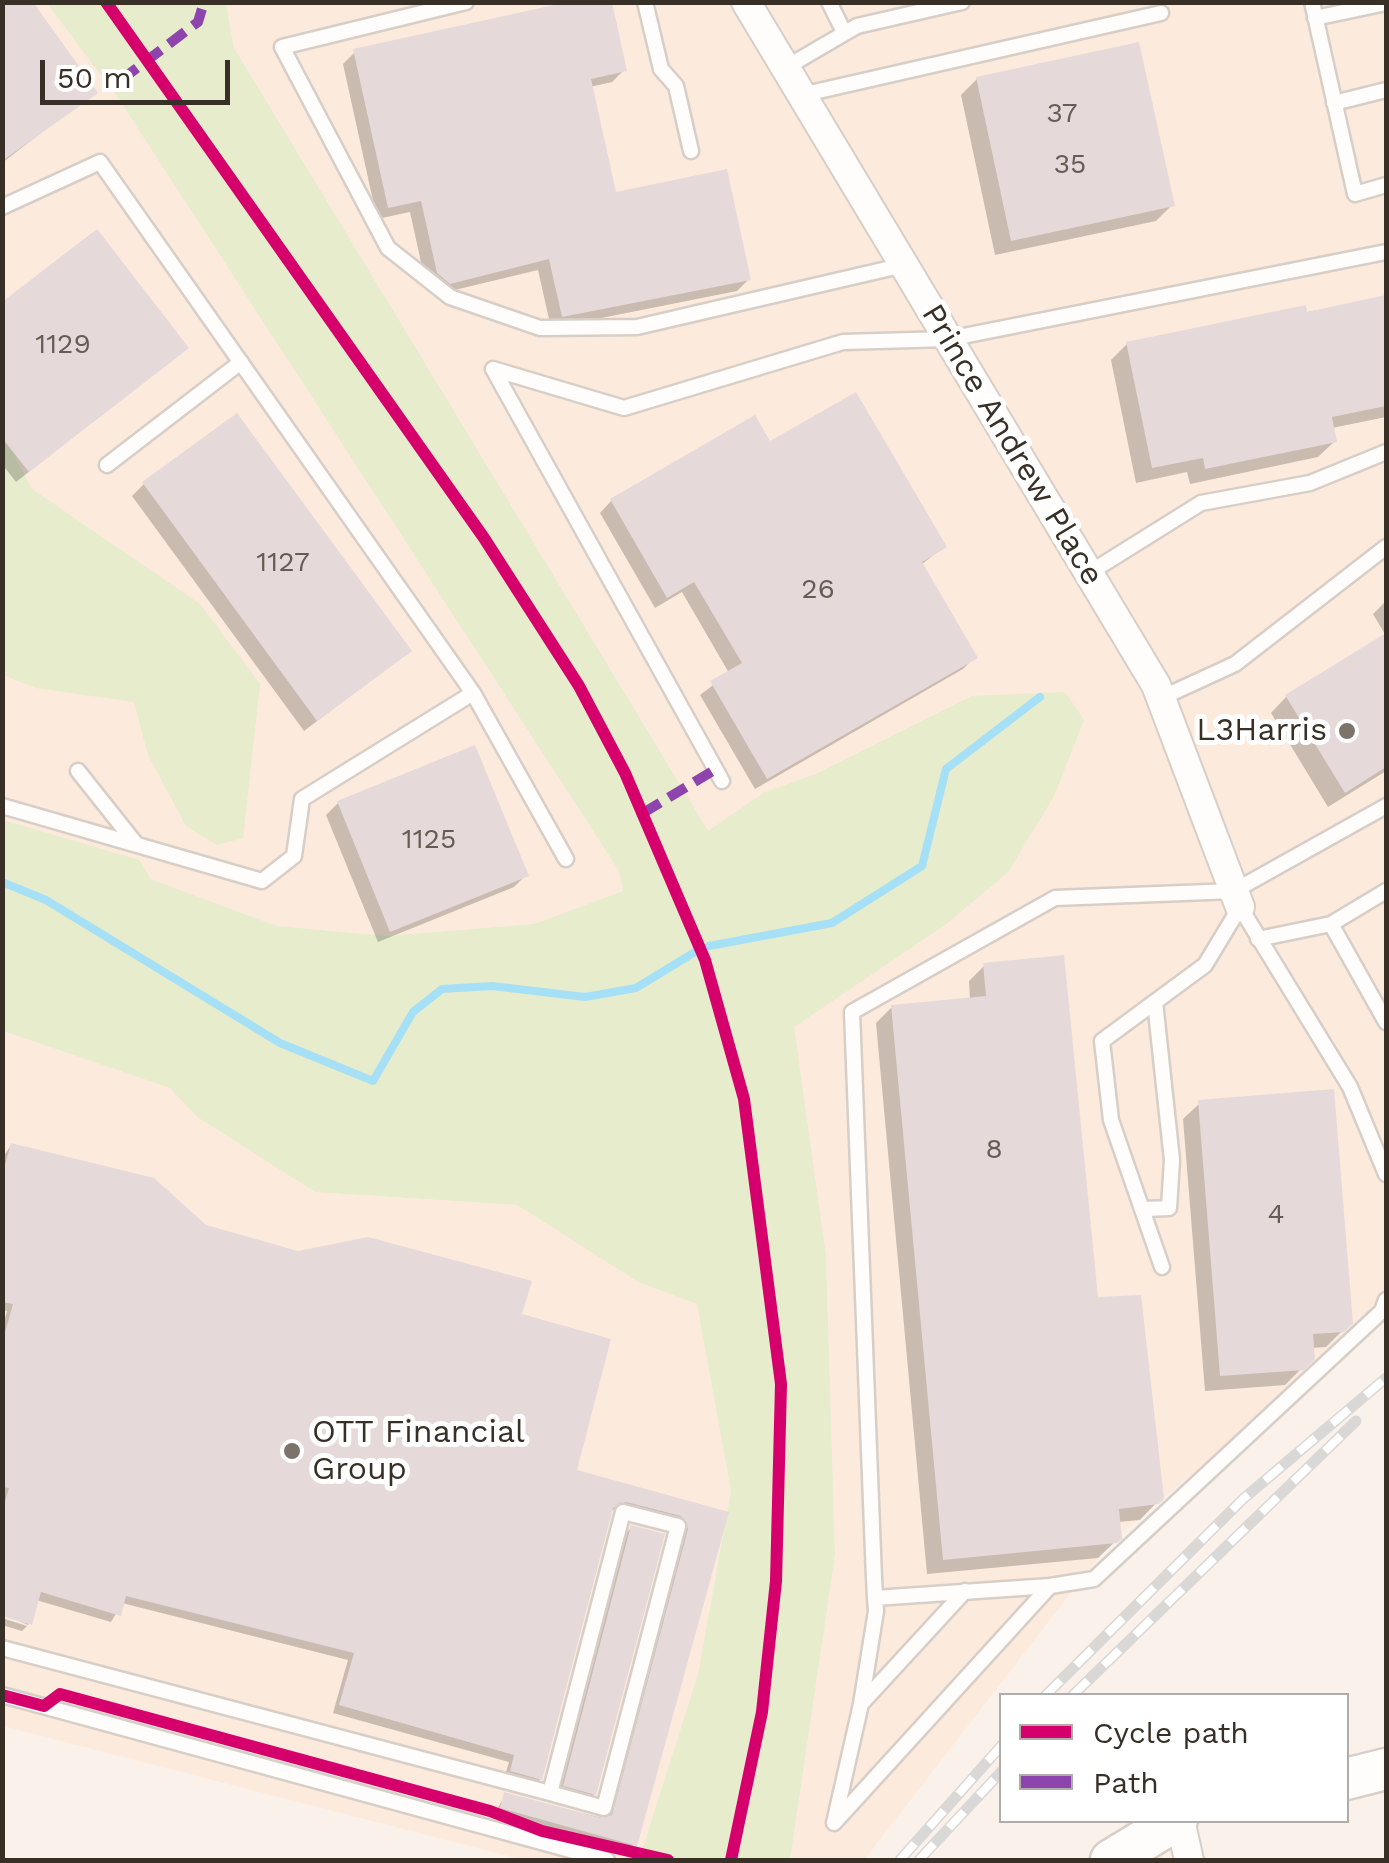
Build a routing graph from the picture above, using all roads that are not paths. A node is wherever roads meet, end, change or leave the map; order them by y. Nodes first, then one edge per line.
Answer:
1 (466, 2) edge
2 (646, 2) edge
3 (746, 2) edge
4 (829, 2) edge
5 (962, 2) edge
6 (1386, 2) edge
7 (1314, 10) edge
8 (1161, 13) dead end
9 (844, 32) junction
10 (784, 68) junction
11 (1386, 90) edge
12 (801, 95) junction
13 (1334, 103) junction
14 (692, 150) dead end
15 (1386, 185) edge
16 (2, 207) edge
17 (1386, 252) edge
18 (904, 265) junction
19 (948, 339) junction
20 (240, 362) junction
21 (1386, 452) edge
22 (107, 465) dead end
23 (1386, 548) edge
24 (1088, 573) junction
25 (473, 693) junction
26 (1161, 698) junction
27 (78, 771) dead end
28 (722, 781) dead end
29 (2, 806) edge
30 (1386, 806) edge
31 (137, 845) junction
32 (566, 859) dead end
33 (1386, 890) edge
34 (1237, 899) junction
35 (1332, 924) junction
36 (1258, 938) junction
37 (1156, 1002) junction
38 (1386, 1022) edge
39 (1386, 1174) edge
40 (1144, 1209) junction
41 (1162, 1267) dead end
42 (1386, 1300) edge
43 (1050, 1586) junction
44 (964, 1592) junction
45 (875, 1598) junction
46 (2, 1648) edge
47 (2, 1695) edge
48 (861, 1704) junction
49 (1386, 1769) edge
50 (1349, 1778) edge
51 (550, 1792) junction
52 (1173, 1823) edge
53 (1179, 1823) edge
54 (607, 1860) edge
55 (1110, 1860) edge
56 (1189, 1860) edge

1 - 18 lane
2 - 14 lane
3 - 10 street, Prince Andrew Place
4 - 9 lane
5 - 9 lane
6 - 7 lane
7 - 13 lane
8 - 12 lane
9 - 10 lane
10 - 12 street, Prince Andrew Place
11 - 13 lane
12 - 18 street, Prince Andrew Place
13 - 15 lane
16 - 20 lane
17 - 19 lane
18 - 19 street, Prince Andrew Place
19 - 24 street, Prince Andrew Place
19 - 28 lane
20 - 22 lane
20 - 25 lane
21 - 24 lane
23 - 26 lane
24 - 26 street, Prince Andrew Place
25 - 31 lane
25 - 32 lane
26 - 34 street, Prince Andrew Place
27 - 31 lane
29 - 31 lane
30 - 34 lane
33 - 35 lane
34 - 36 lane
34 - 37 lane
34 - 45 lane
35 - 36 lane
35 - 38 lane
36 - 39 lane
37 - 40 lane
37 - 40 lane
40 - 41 lane
42 - 43 lane
43 - 44 lane
43 - 48 lane
44 - 45 lane
44 - 48 lane
45 - 48 lane
46 - 51 lane
47 - 54 lane
49 - 50 street
51 - 51 lane
52 - 55 street
53 - 56 street

